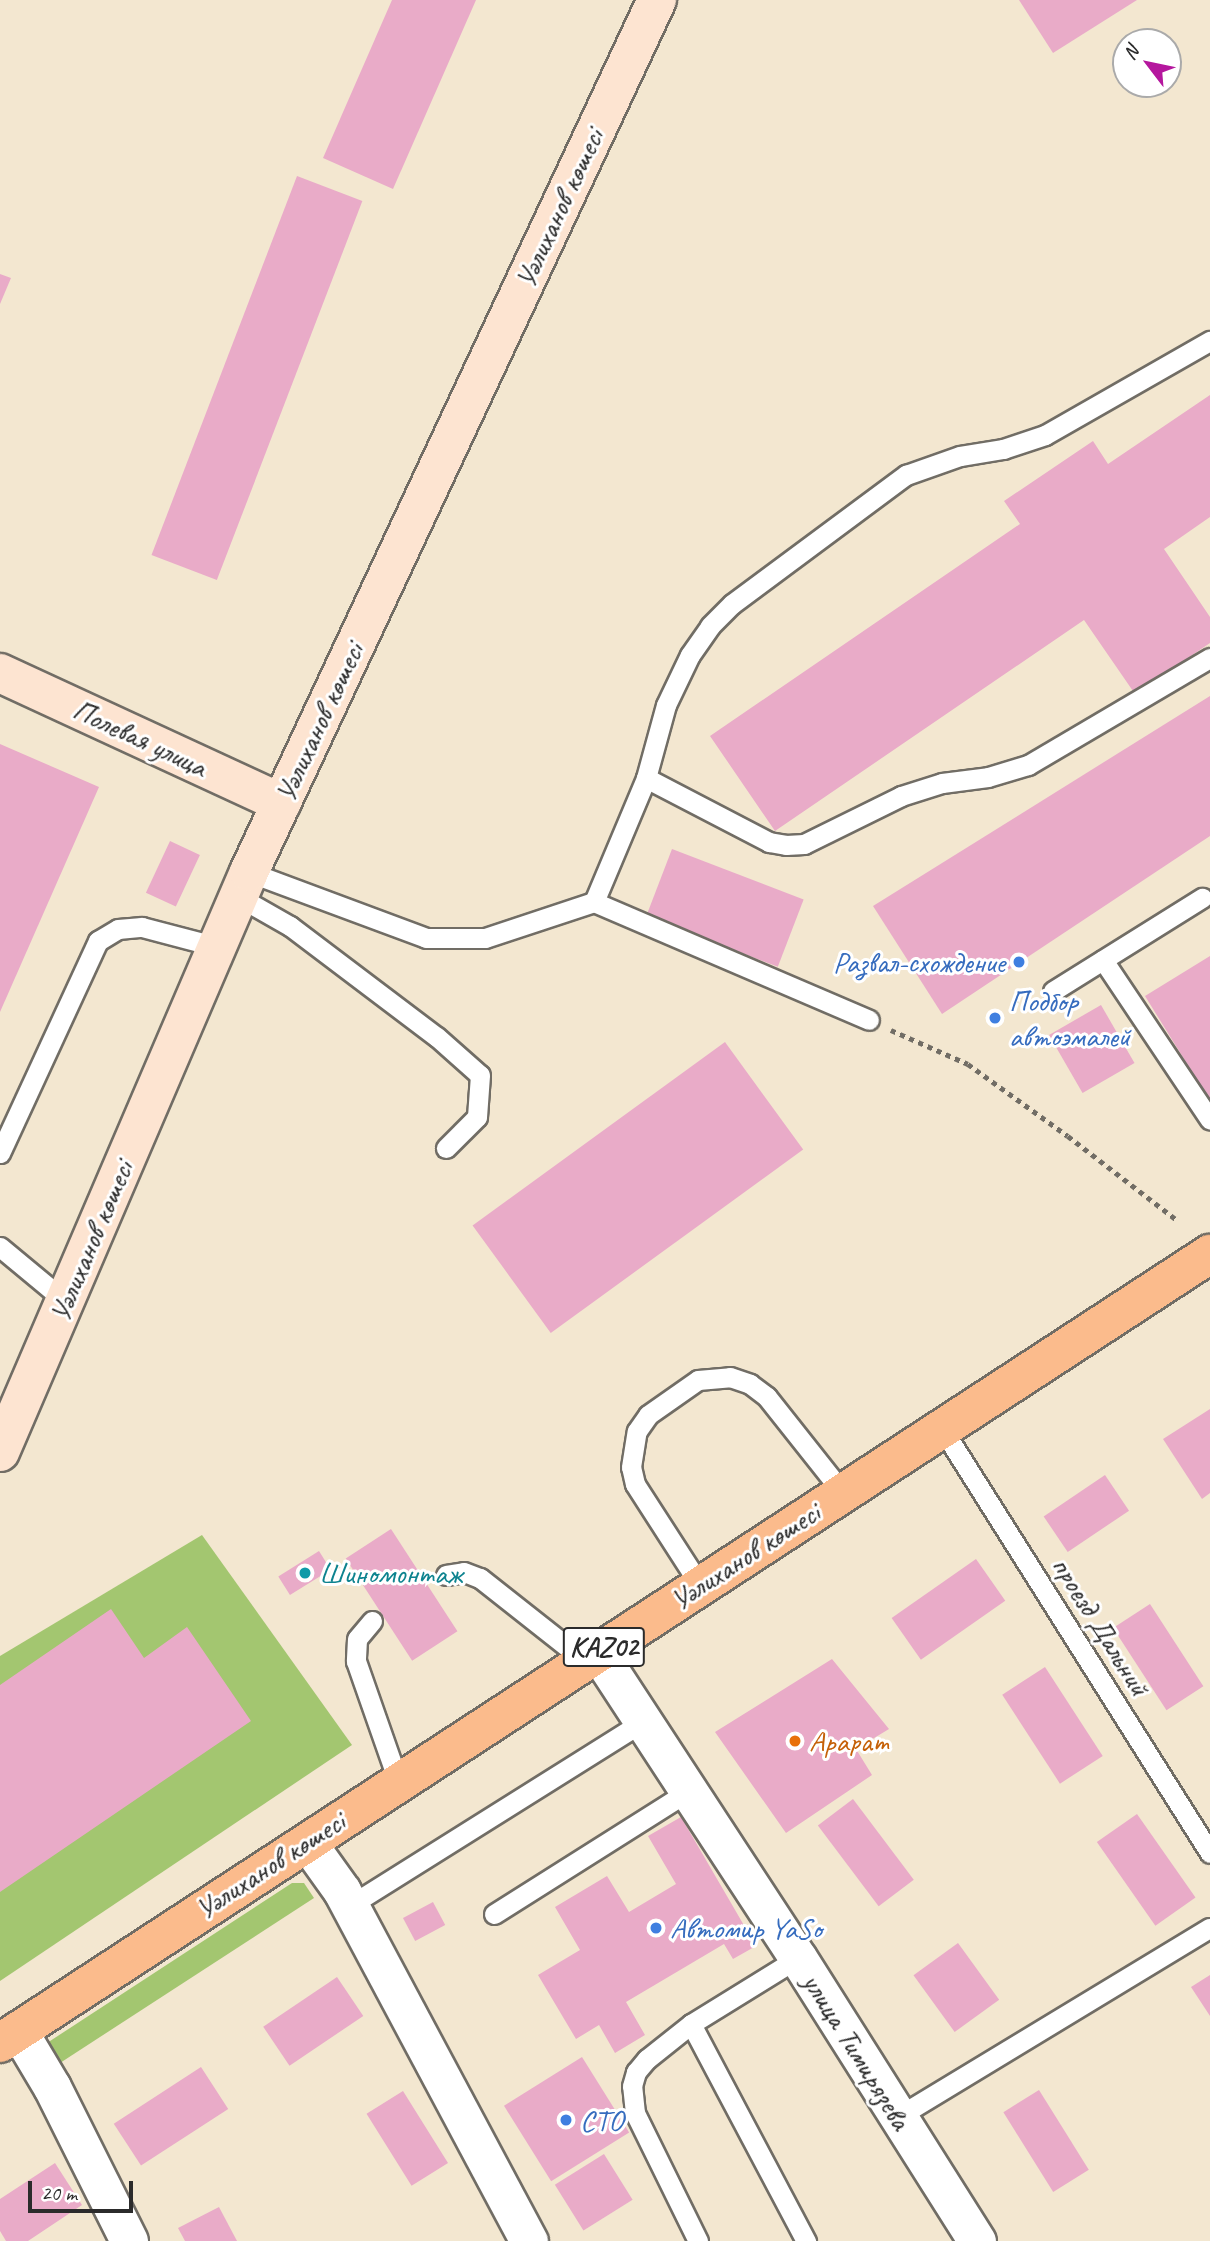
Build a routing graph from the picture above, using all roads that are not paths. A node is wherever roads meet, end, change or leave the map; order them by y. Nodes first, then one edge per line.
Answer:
1 (657, 0) edge
2 (1210, 341) edge
3 (1210, 658) edge
4 (0, 673) edge
5 (646, 778) junction
6 (281, 803) junction
7 (244, 885) junction
8 (1202, 898) dead end
9 (593, 902) junction
10 (218, 947) junction
11 (1102, 960) junction
12 (1053, 991) dead end
13 (869, 1020) road end
14 (1210, 1120) edge
15 (446, 1148) dead end
16 (0, 1153) edge
17 (0, 1247) edge
18 (1210, 1254) edge
19 (65, 1301) junction
20 (943, 1430) junction
21 (0, 1452) edge
22 (843, 1493) junction
23 (446, 1575) dead end
24 (701, 1585) junction
25 (372, 1621) dead end
26 (590, 1655) junction
27 (642, 1722) junction
28 (398, 1781) junction
29 (687, 1792) junction
30 (307, 1842) junction
31 (1210, 1853) edge
32 (349, 1906) junction
33 (494, 1914) dead end
34 (1210, 1928) edge
35 (798, 1958) junction
36 (691, 2024) junction
37 (6, 2035) edge
38 (899, 2116) junction
39 (129, 2241) edge
40 (529, 2241) edge
41 (698, 2241) edge
42 (806, 2241) edge
43 (977, 2241) edge

1 - 6 street, Уәлиханов көшесі
2 - 5 lane
3 - 5 lane
4 - 6 street, Полевая улица
5 - 9 lane
6 - 7 street, Уәлиханов көшесі
7 - 9 lane
7 - 10 street, Уәлиханов көшесі
7 - 15 lane
8 - 11 lane
9 - 13 lane
10 - 16 lane
10 - 19 street, Уәлиханов көшесі
11 - 12 lane
11 - 14 lane
17 - 19 lane
18 - 20 highway, Уәлиханов көшесі / KАZ02
19 - 21 street, Уәлиханов көшесі
20 - 22 highway, Уәлиханов көшесі / KАZ02
20 - 31 lane, проезд Дальний
22 - 24 highway, Уәлиханов көшесі / KАZ02
22 - 24 lane
23 - 26 lane
24 - 26 highway, Уәлиханов көшесі / KАZ02
25 - 28 lane
26 - 27 street, улица Тимирязева
26 - 28 highway, Уәлиханов көшесі / KАZ02
27 - 29 street, улица Тимирязева
27 - 32 lane
28 - 30 highway, Уәлиханов көшесі / KАZ02
29 - 33 lane
29 - 35 street, улица Тимирязева
30 - 32 street
30 - 37 highway, Уәлиханов көшесі / KАZ02
32 - 40 street
34 - 38 lane
35 - 36 lane
35 - 38 street, улица Тимирязева
36 - 41 lane
36 - 42 lane
37 - 39 street
38 - 43 street, улица Тимирязева

